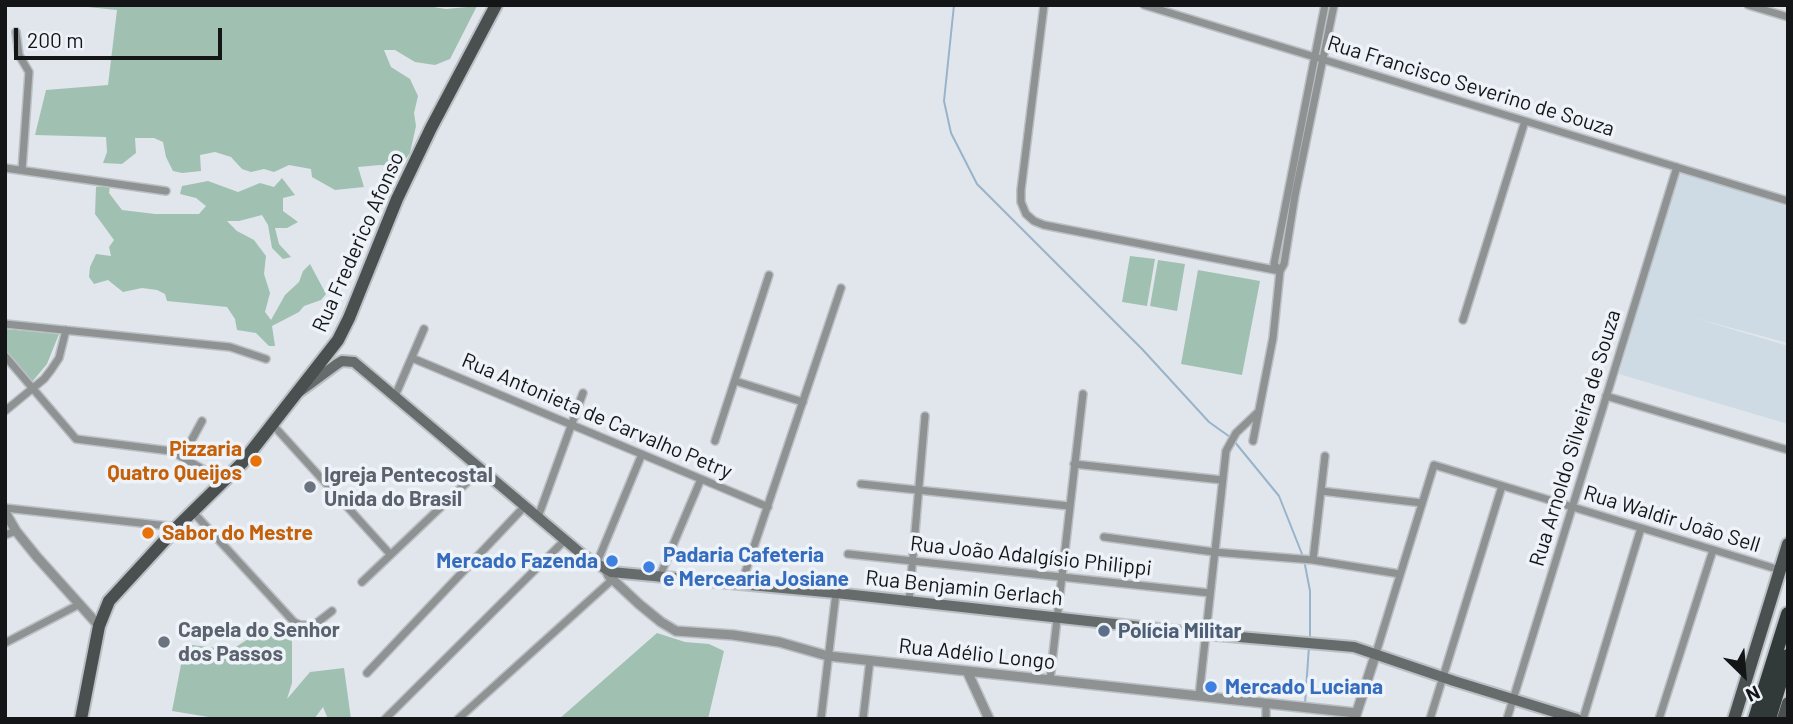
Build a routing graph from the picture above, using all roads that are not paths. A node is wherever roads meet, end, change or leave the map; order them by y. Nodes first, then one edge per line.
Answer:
1 (496, 5) edge
2 (1044, 5) edge
3 (1144, 5) edge
4 (1325, 5) edge
5 (1334, 5) edge
6 (1748, 5) edge
7 (1788, 18) edge
8 (16, 32) dead end
9 (1320, 59) junction
10 (1525, 121) junction
11 (1677, 167) junction
12 (5, 168) edge
13 (22, 170) junction
14 (166, 191) dead end
15 (1788, 201) edge
16 (1280, 271) junction
17 (769, 275) dead end
18 (841, 288) dead end
19 (1463, 320) dead end
20 (5, 324) edge
21 (424, 329) dead end
22 (66, 330) junction
23 (5, 356) edge
24 (412, 358) junction
25 (266, 359) dead end
26 (735, 381) junction
27 (32, 389) junction
28 (296, 393) junction
29 (583, 393) dead end
30 (1083, 394) dead end
31 (395, 396) junction
32 (1606, 396) junction
33 (803, 402) junction
34 (5, 411) edge
35 (1258, 413) junction
36 (925, 416) dead end
37 (202, 421) dead end
38 (273, 425) junction
39 (572, 425) junction
40 (715, 441) dead end
41 (1253, 441) dead end
42 (1788, 450) edge
43 (642, 454) junction
44 (183, 456) junction
45 (1325, 456) dead end
46 (1074, 464) junction
47 (481, 469) junction
48 (701, 479) junction
49 (1222, 480) junction
50 (225, 481) junction
51 (861, 484) dead end
52 (1503, 486) junction
53 (918, 490) junction
54 (1321, 491) junction
55 (1422, 503) junction
56 (525, 506) junction
57 (1069, 506) junction
58 (768, 507) junction
59 (1572, 507) junction
60 (5, 510) edge
61 (193, 512) junction
62 (538, 517) junction
63 (177, 527) junction
64 (1641, 528) junction
65 (16, 531) junction
66 (5, 535) edge
67 (1104, 537) dead end
68 (565, 540) junction
69 (1788, 544) edge
70 (1713, 550) junction
71 (1214, 552) junction
72 (390, 554) junction
73 (848, 554) dead end
74 (1313, 560) junction
75 (912, 561) junction
76 (1780, 569) junction
77 (608, 572) junction
78 (1400, 574) junction
79 (1061, 577) junction
80 (659, 578) junction
81 (362, 582) dead end
82 (741, 585) junction
83 (836, 593) junction
84 (1210, 593) junction
85 (909, 602) junction
86 (78, 605) junction
87 (332, 611) dead end
88 (1788, 614) edge
89 (1057, 618) junction
90 (99, 626) junction
91 (1205, 634) junction
92 (5, 643) edge
93 (1376, 653) junction
94 (828, 656) junction
95 (1788, 656) edge
96 (870, 660) junction
97 (967, 671) junction
98 (367, 673) dead end
99 (1443, 678) junction
100 (1050, 680) junction
101 (1199, 696) junction
102 (1513, 699) junction
103 (1266, 703) junction
104 (1788, 703) edge
105 (1355, 716) edge
106 (81, 719) edge
107 (385, 719) edge
108 (458, 719) edge
109 (821, 719) edge
110 (863, 719) edge
111 (989, 719) edge
112 (1266, 719) edge
113 (1430, 719) edge
114 (1507, 719) edge
115 (1577, 719) edge
116 (1583, 719) edge
117 (1659, 719) edge
118 (1734, 719) edge
119 (1755, 719) edge
120 (1769, 719) edge
121 (1783, 719) edge

1 - 28 main road, Rua Frederico Afonso
2 - 16 street
3 - 9 street, Rua Francisco Severino de Souza
4 - 9 street
5 - 9 street
6 - 7 street
8 - 13 street
9 - 10 street, Rua Francisco Severino de Souza
9 - 16 street
10 - 11 street, Rua Francisco Severino de Souza
10 - 19 street
11 - 15 street, Rua Francisco Severino de Souza
11 - 32 street, Rua Arnoldo Silveira de Souza
12 - 13 street
13 - 14 street
16 - 35 street
17 - 26 street
18 - 33 street
20 - 22 street
21 - 24 street
22 - 25 street
22 - 27 street
23 - 27 street
24 - 31 street
24 - 39 street, Rua Antonieta de Carvalho Petry
26 - 33 street
26 - 40 street
27 - 34 street
27 - 44 street
28 - 31 main road
28 - 38 main road, Rua Frederico Afonso
29 - 39 street
30 - 46 street
31 - 47 main road
32 - 42 street
32 - 59 street, Rua Arnoldo Silveira de Souza
33 - 58 street
35 - 41 street
35 - 49 street
36 - 53 street
37 - 44 street
38 - 50 main road, Rua Frederico Afonso
38 - 72 street
39 - 43 street, Rua Antonieta de Carvalho Petry
39 - 62 street
43 - 48 street, Rua Antonieta de Carvalho Petry
43 - 77 street
44 - 50 street
45 - 54 street
46 - 49 street
46 - 57 street
47 - 56 main road
47 - 72 street
48 - 58 street, Rua Antonieta de Carvalho Petry
48 - 80 street
49 - 71 street
50 - 61 main road, Rua Frederico Afonso
51 - 53 street
52 - 55 street, Rua Waldir João Sell
52 - 59 street, Rua Waldir João Sell
52 - 99 street
53 - 57 street
53 - 75 street
54 - 55 street
54 - 74 street
55 - 78 street
56 - 62 main road
56 - 98 street
57 - 79 street
58 - 82 street
59 - 64 street, Rua Waldir João Sell
59 - 102 street, Rua Arnoldo Silveira de Souza
60 - 63 street
60 - 65 street
61 - 63 main road, Rua Frederico Afonso
61 - 87 street
62 - 68 main road
63 - 90 main road, Rua Frederico Afonso
64 - 70 street, Rua Waldir João Sell
64 - 116 street
65 - 66 street
65 - 86 street
67 - 71 street
68 - 77 main road
68 - 107 street
69 - 76 main road
70 - 76 street, Rua Waldir João Sell
70 - 117 street
71 - 74 street
71 - 84 street
72 - 81 street
73 - 75 street, Rua João Adalgísio Philippi
74 - 78 street
75 - 79 street, Rua João Adalgísio Philippi
75 - 85 street
76 - 118 main road
77 - 80 main road, Rua Benjamin Gerlach
77 - 94 street, Rua Adélio Longo
77 - 108 street
78 - 93 street
79 - 84 street, Rua João Adalgísio Philippi
79 - 89 street
80 - 82 main road, Rua Benjamin Gerlach
82 - 83 main road, Rua Benjamin Gerlach
83 - 85 main road, Rua Benjamin Gerlach
83 - 94 street
84 - 91 street
85 - 89 main road, Rua Benjamin Gerlach
86 - 90 street
86 - 92 street
88 - 119 highway
89 - 91 main road, Rua Benjamin Gerlach
89 - 100 street
90 - 106 main road, Rua Frederico Afonso
91 - 93 main road, Rua Benjamin Gerlach
91 - 101 street
93 - 99 main road, Rua Benjamin Gerlach
93 - 105 street
94 - 96 street, Rua Adélio Longo
94 - 109 street
95 - 120 highway
96 - 97 street, Rua Adélio Longo
96 - 110 street
97 - 100 street, Rua Adélio Longo
97 - 111 street
99 - 102 main road, Rua Benjamin Gerlach
99 - 113 street
100 - 101 street, Rua Adélio Longo
101 - 103 street, Rua Adélio Longo
102 - 114 street, Rua Arnoldo Silveira de Souza
102 - 115 main road, Rua Benjamin Gerlach
103 - 105 street, Rua Adélio Longo
103 - 112 street
104 - 121 main road

